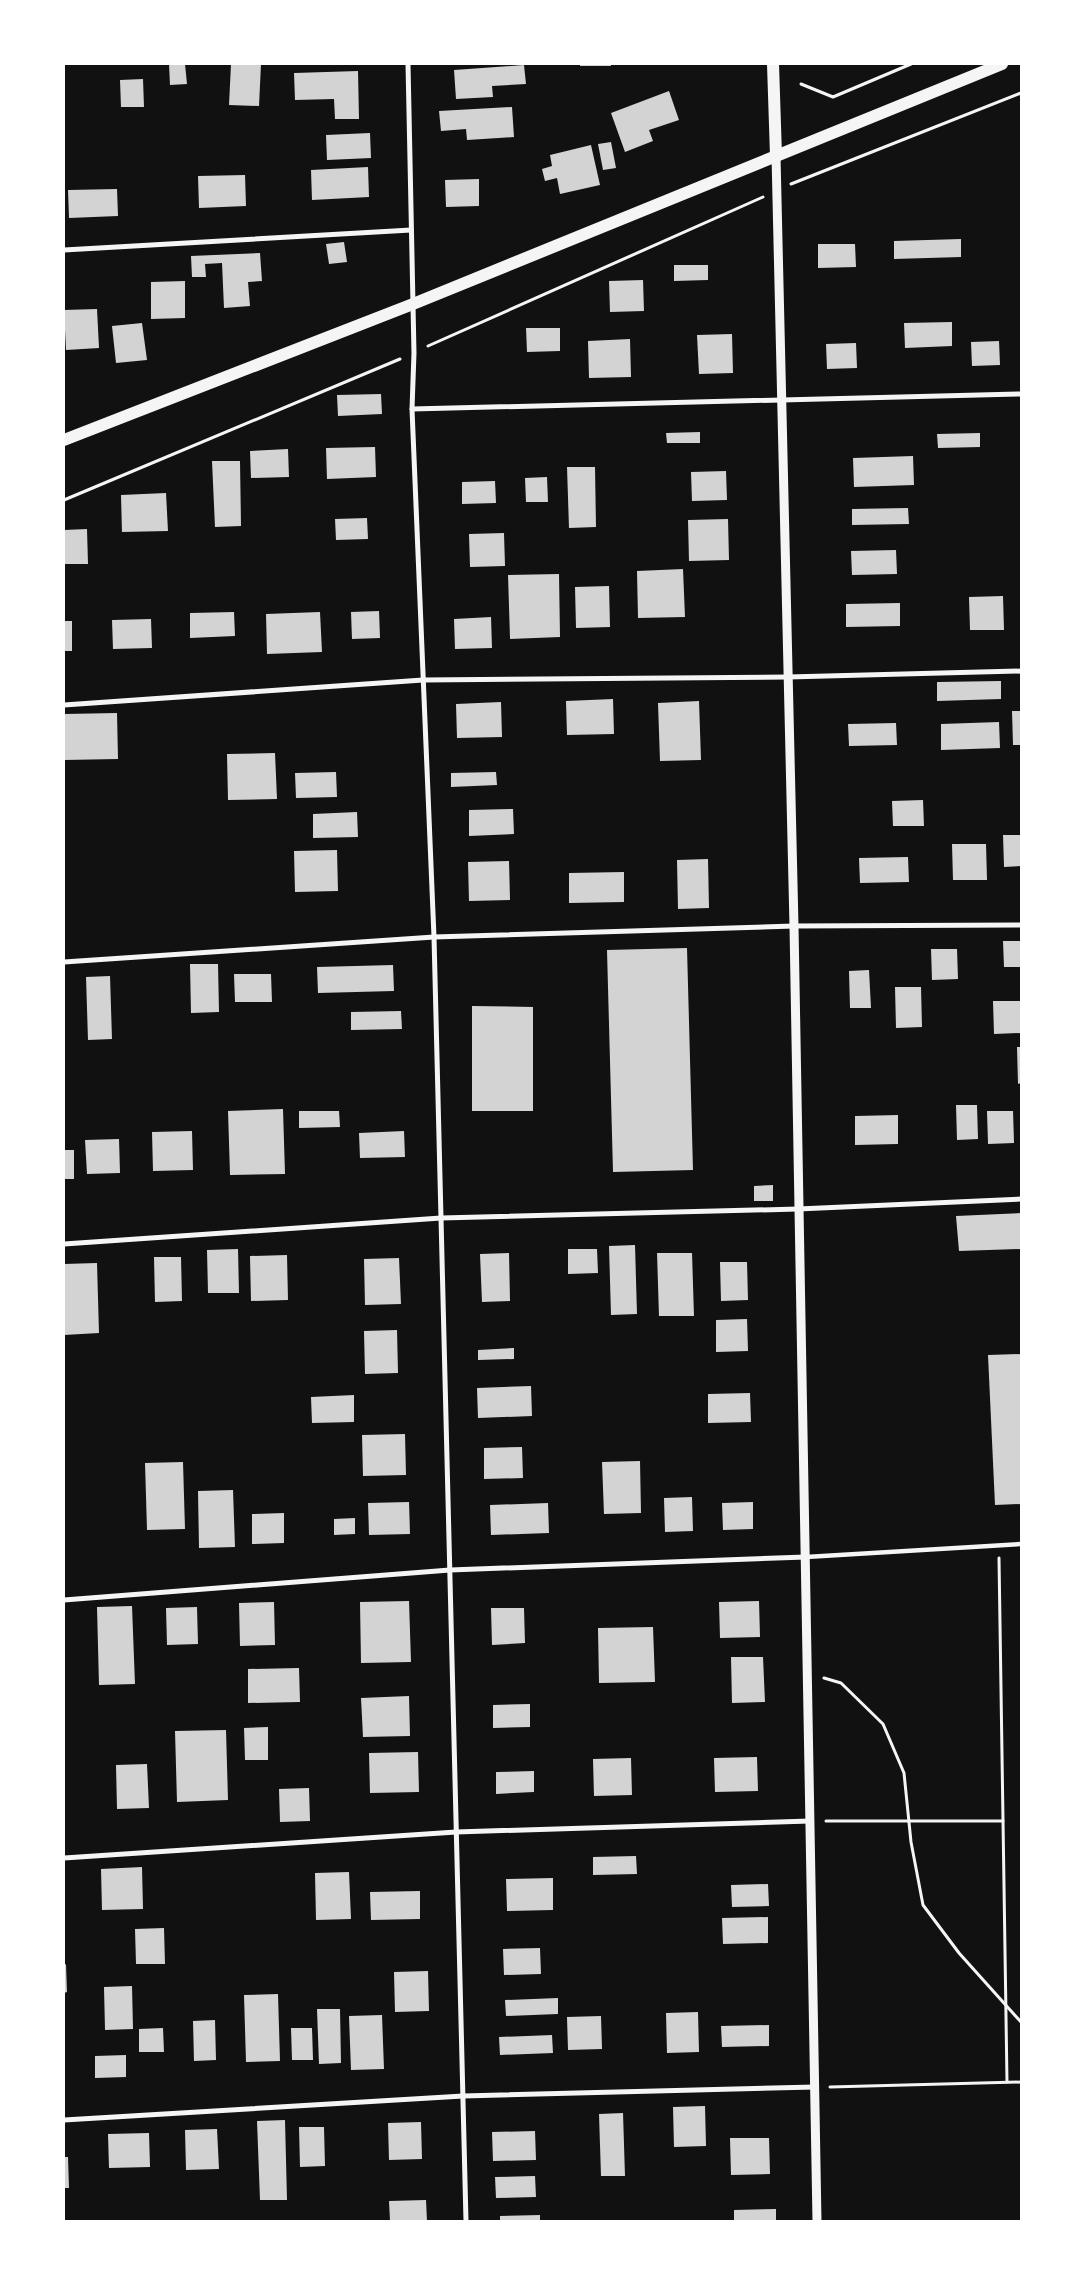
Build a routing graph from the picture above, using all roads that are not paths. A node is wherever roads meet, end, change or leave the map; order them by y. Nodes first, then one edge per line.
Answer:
1 (408, 64) edge
2 (773, 64) edge
3 (1002, 64) edge
4 (776, 156) junction
5 (411, 230) junction
6 (64, 250) edge
7 (413, 304) junction
8 (1021, 394) edge
9 (781, 400) junction
10 (412, 409) junction
11 (64, 440) edge
12 (1021, 671) edge
13 (788, 677) junction
14 (423, 680) junction
15 (64, 706) edge
16 (1021, 925) edge
17 (794, 926) junction
18 (434, 937) junction
19 (64, 962) edge
20 (1021, 1199) edge
21 (798, 1209) junction
22 (440, 1218) junction
23 (64, 1244) edge
24 (1021, 1544) edge
25 (806, 1557) junction
26 (450, 1570) junction
27 (64, 1600) edge
28 (811, 1822) junction
29 (456, 1832) junction
30 (64, 1858) edge
31 (815, 2088) junction
32 (463, 2096) junction
33 (64, 2120) edge
34 (466, 2221) edge
35 (817, 2221) edge

1 - 5 street
2 - 4 main road
3 - 4 main road
4 - 7 main road
4 - 9 street
5 - 6 street
5 - 7 street
7 - 10 street
7 - 11 main road
8 - 9 street
9 - 10 street
9 - 13 street
10 - 14 street
12 - 13 street
13 - 14 street
13 - 17 street
14 - 15 street
14 - 18 street
16 - 17 street
17 - 18 street
17 - 21 street
18 - 19 street
18 - 22 street
20 - 21 street
21 - 22 street
21 - 25 street
22 - 23 street
22 - 26 street
24 - 25 street
25 - 26 street
25 - 28 street
26 - 27 street
26 - 29 street
28 - 29 street
28 - 31 street
29 - 30 street
29 - 32 street
31 - 32 street
31 - 35 street
32 - 33 street
32 - 34 street

